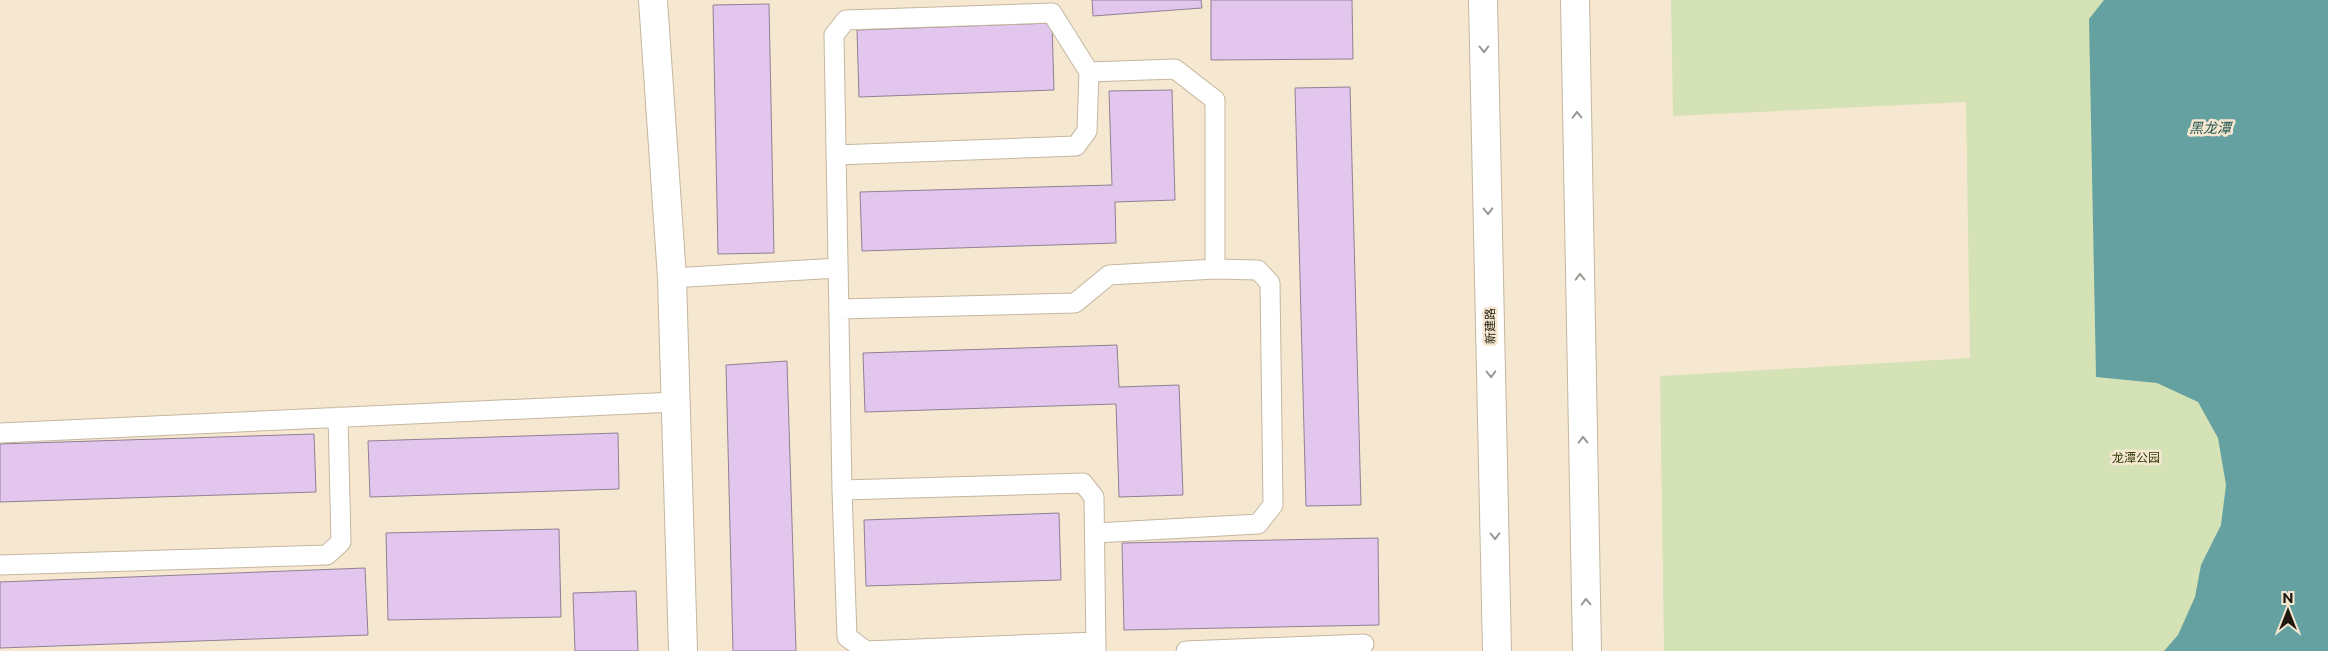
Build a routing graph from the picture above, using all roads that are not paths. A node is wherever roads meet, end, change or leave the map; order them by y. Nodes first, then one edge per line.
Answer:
1 (653, 0) edge
2 (1483, 0) edge
3 (1575, 0) edge
4 (1089, 72) junction
5 (836, 155) junction
6 (838, 268) junction
7 (1215, 269) junction
8 (672, 278) junction
9 (839, 309) junction
10 (675, 402) junction
11 (338, 417) junction
12 (0, 433) edge
13 (842, 490) junction
14 (1095, 533) junction
15 (0, 565) edge
16 (1364, 644) dead end
17 (1096, 647) edge
18 (683, 651) edge
19 (1186, 651) edge
20 (1497, 651) edge
21 (1587, 651) edge

1 - 8 main road
2 -> 20 main road, 新建路
21 -> 3 main road
4 - 5 lane
4 - 5 lane
4 - 7 lane
5 - 6 lane
6 - 8 lane
6 - 9 lane
7 - 9 lane
7 - 14 lane
8 - 10 main road
9 - 13 lane
10 - 11 lane
10 - 18 main road
11 - 12 lane
11 - 15 lane
13 - 14 lane
13 - 17 lane
14 - 17 lane
16 - 19 lane

